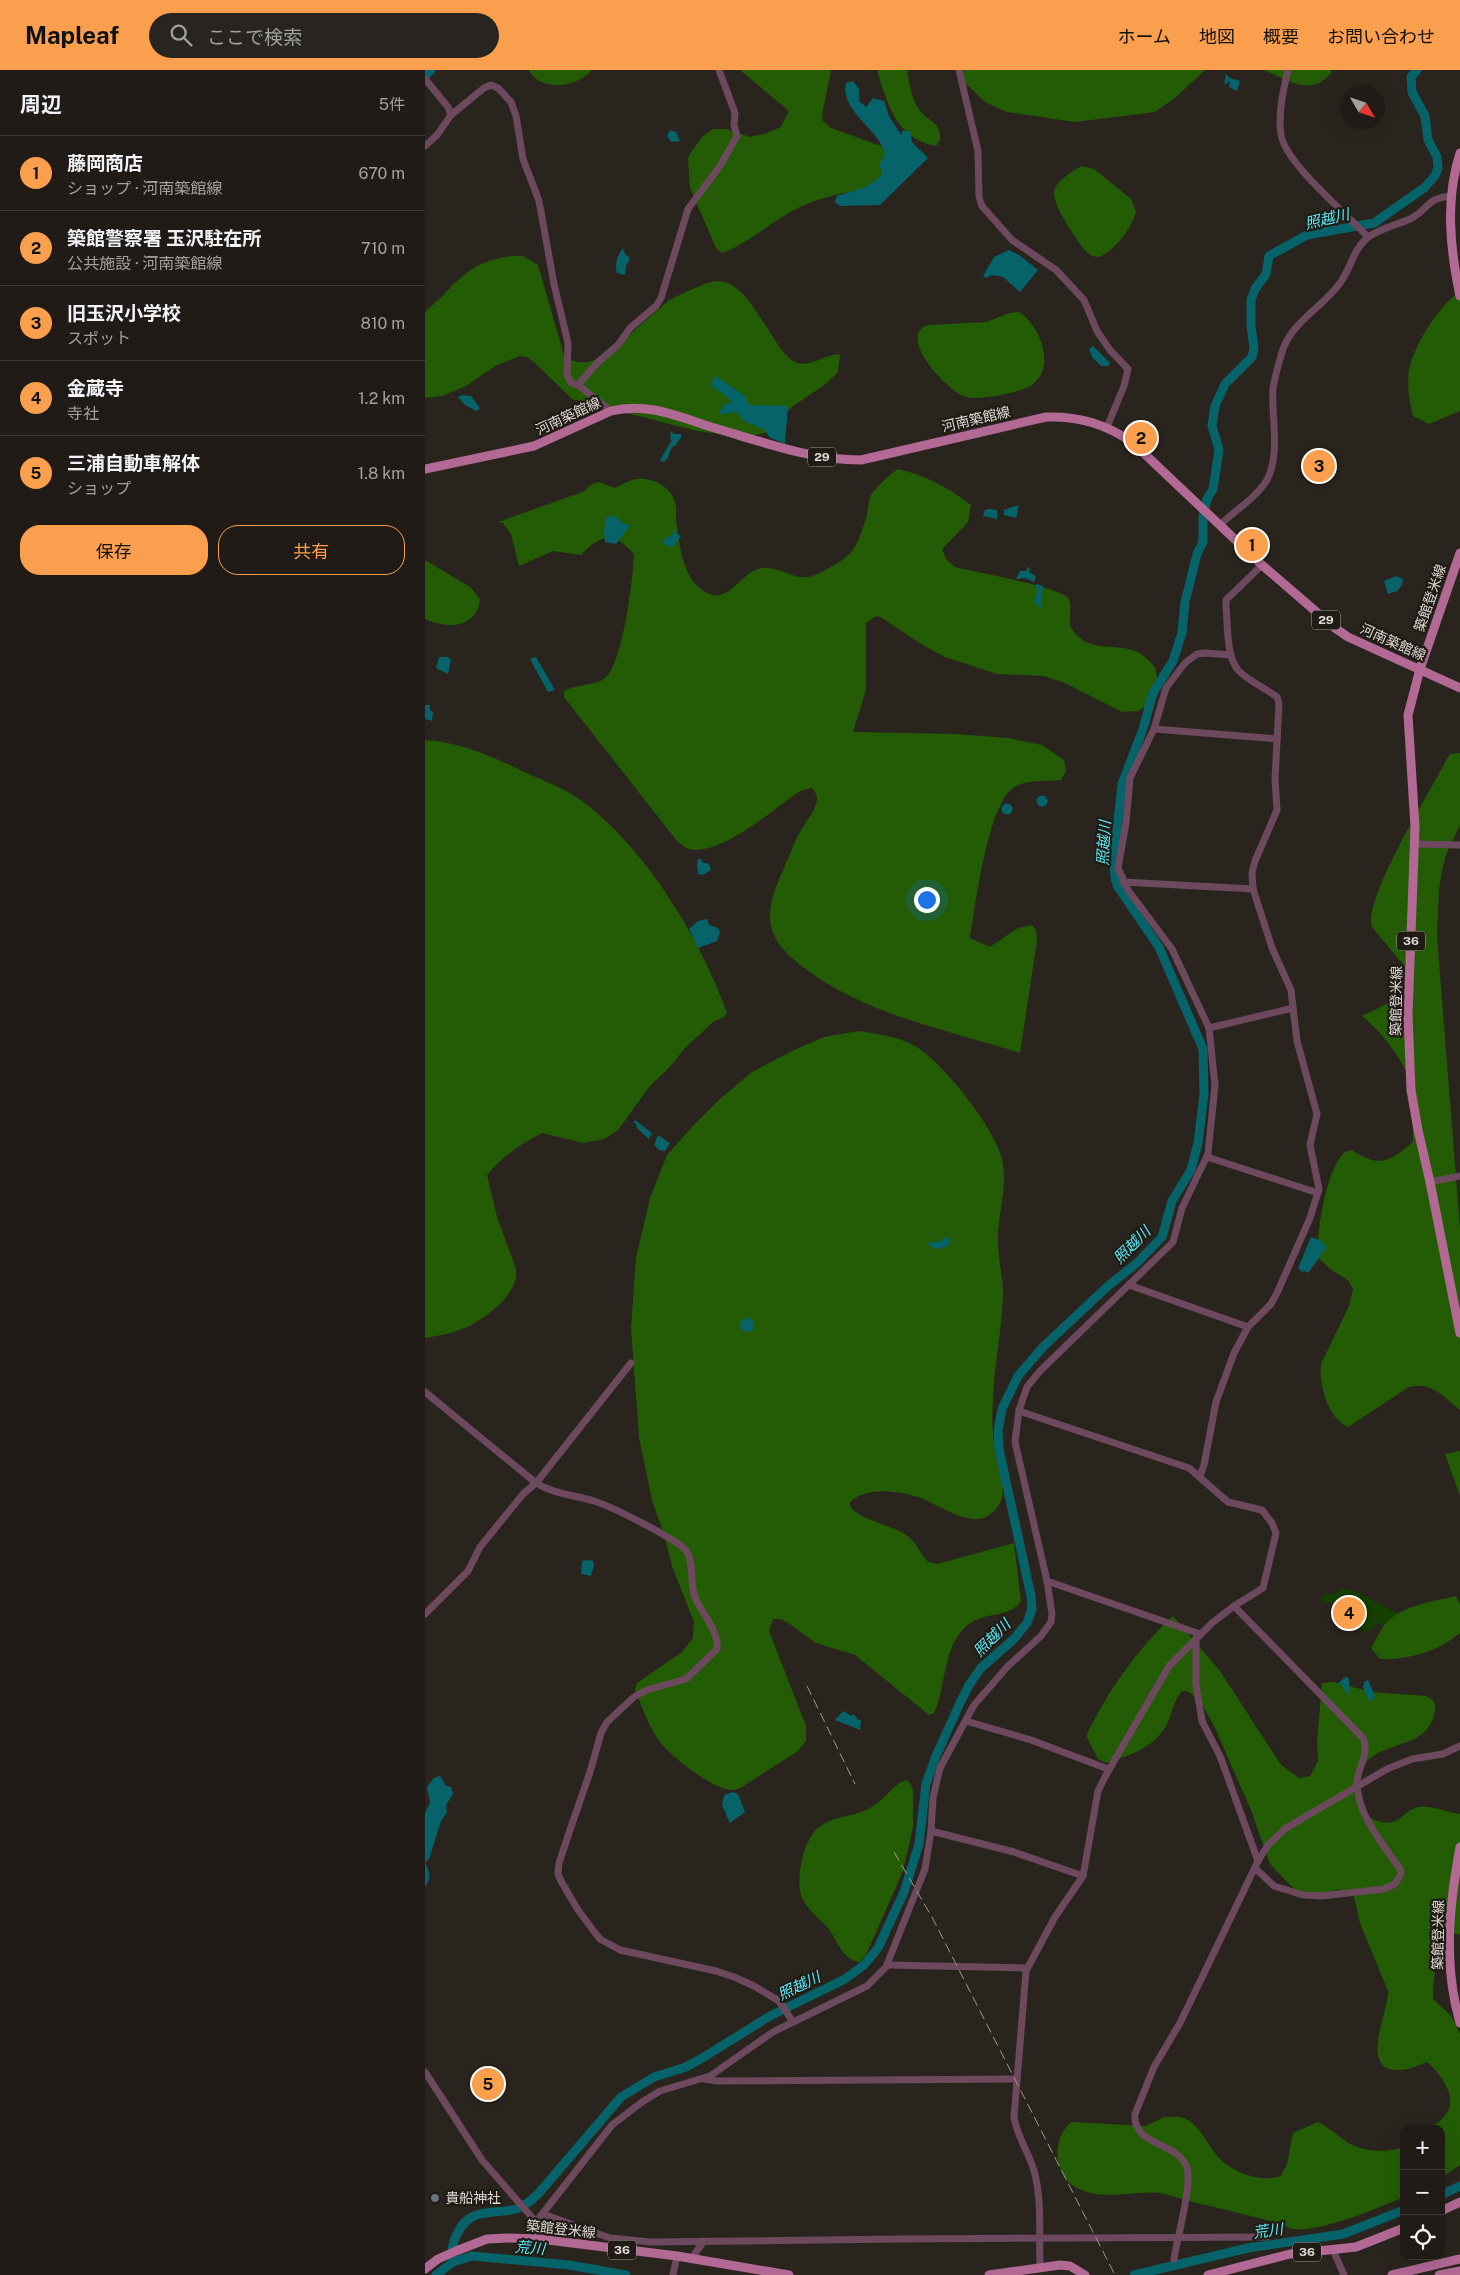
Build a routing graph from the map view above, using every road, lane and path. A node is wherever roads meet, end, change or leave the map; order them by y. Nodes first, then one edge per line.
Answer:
1 (719, 70) edge
2 (959, 70) edge
3 (1288, 70) edge
4 (426, 80) edge
5 (451, 115) junction
6 (425, 146) edge
7 (1460, 152) edge
8 (1458, 169) edge
9 (1451, 196) junction
10 (1368, 237) junction
11 (1460, 296) edge
12 (578, 385) junction
13 (611, 411) junction
14 (1107, 427) junction
15 (425, 470) edge
16 (1218, 522) junction
17 (1460, 553) edge
18 (1262, 565) junction
19 (1231, 655) junction
20 (1420, 669) junction
21 (1460, 688) edge
22 (1154, 729) junction
23 (1277, 739) junction
24 (1415, 844) junction
25 (1460, 845) edge
26 (1123, 882) junction
27 (1253, 889) junction
28 (1293, 1008) junction
29 (1209, 1028) junction
30 (1207, 1157) junction
31 (1460, 1176) edge
32 (1430, 1182) junction
33 (1318, 1193) junction
34 (1129, 1285) junction
35 (1247, 1326) junction
36 (1460, 1333) edge
37 (631, 1363) dead end
38 (425, 1392) edge
39 (1019, 1411) junction
40 (1200, 1476) junction
41 (536, 1483) junction
42 (1047, 1582) junction
43 (1234, 1606) junction
44 (425, 1614) edge
45 (1198, 1636) junction
46 (966, 1721) junction
47 (1460, 1746) edge
48 (1108, 1769) junction
49 (1357, 1785) junction
50 (931, 1831) junction
51 (1460, 1847) edge
52 (1258, 1860) junction
53 (1255, 1868) junction
54 (1083, 1876) junction
55 (887, 1964) junction
56 (1027, 1968) junction
57 (793, 2022) junction
58 (1460, 2023) edge
59 (425, 2072) edge
60 (701, 2078) junction
61 (1017, 2079) junction
62 (1460, 2202) edge
63 (1445, 2209) edge
64 (543, 2214) junction
65 (535, 2221) junction
66 (1400, 2230) edge
67 (1178, 2236) junction
68 (1268, 2237) dead end
69 (1039, 2238) junction
70 (541, 2239) junction
71 (705, 2241) junction
72 (1333, 2250) junction
73 (677, 2256) junction
74 (1460, 2258) edge
75 (691, 2259) junction
76 (1174, 2259) dead end
77 (1040, 2267) junction
78 (425, 2269) edge
79 (1460, 2271) edge
80 (673, 2275) edge
81 (789, 2275) edge
82 (989, 2275) edge
83 (1085, 2275) edge
84 (1209, 2275) edge
85 (1343, 2275) edge
86 (1392, 2275) edge
87 (1439, 2275) edge

1 - 12 street
2 - 14 street
3 - 10 street
4 - 5 street
5 - 6 street
5 - 12 street
7 - 8 main road
8 - 9 main road
9 - 10 street
9 - 11 main road
10 - 16 street
12 - 13 street
13 - 14 main road, 河南築館線 / 29
13 - 15 main road, 河南築館線 / 29
14 - 16 main road, 河南築館線 / 29
16 - 18 main road, 河南築館線 / 29
17 - 20 main road, 築館登米線 / 36
18 - 19 street
18 - 20 main road, 河南築館線 / 29
19 - 22 street
19 - 23 street
20 - 21 main road, 河南築館線 / 29
20 - 24 main road, 築館登米線 / 36
22 - 23 street
22 - 26 street
23 - 27 street
24 - 25 street
24 - 32 main road, 築館登米線 / 36
26 - 27 street
26 - 29 street
27 - 28 street
28 - 29 street
28 - 33 street
29 - 30 street
30 - 33 street
30 - 34 street
31 - 32 street
32 - 36 main road, 築館登米線 / 36
33 - 35 street
34 - 35 street
34 - 39 street
35 - 40 street
37 - 41 street
38 - 41 street
39 - 40 street
39 - 42 street
40 - 43 street
41 - 44 street
41 - 57 street
42 - 45 street
42 - 46 street
43 - 45 street
43 - 49 street
45 - 48 street
45 - 52 street
46 - 48 street
46 - 50 street
47 - 49 street
48 - 54 street
49 - 52 street
49 - 53 street
50 - 54 street
50 - 55 street
51 - 58 main road, 築館登米線
52 - 53 street
53 - 67 street
54 - 56 street
55 - 56 street
55 - 57 street
56 - 61 street
57 - 60 street
59 - 65 street
60 - 61 street
60 - 64 street
61 - 69 street
62 - 63 main road
64 - 65 street
64 - 71 street
65 - 70 street
66 - 72 main road, 36
67 - 68 street
67 - 69 street
67 - 76 street
69 - 71 street
69 - 77 street
70 - 73 main road, 築館登米線 / 36
70 - 78 main road, 築館登米線 / 36
71 - 75 street
72 - 84 main road, 36
72 - 85 street
73 - 75 main road, 築館登米線 / 36
73 - 80 street
74 - 86 main road
75 - 81 main road, 築館登米線 / 36
77 - 82 main road
77 - 83 main road
79 - 87 main road

